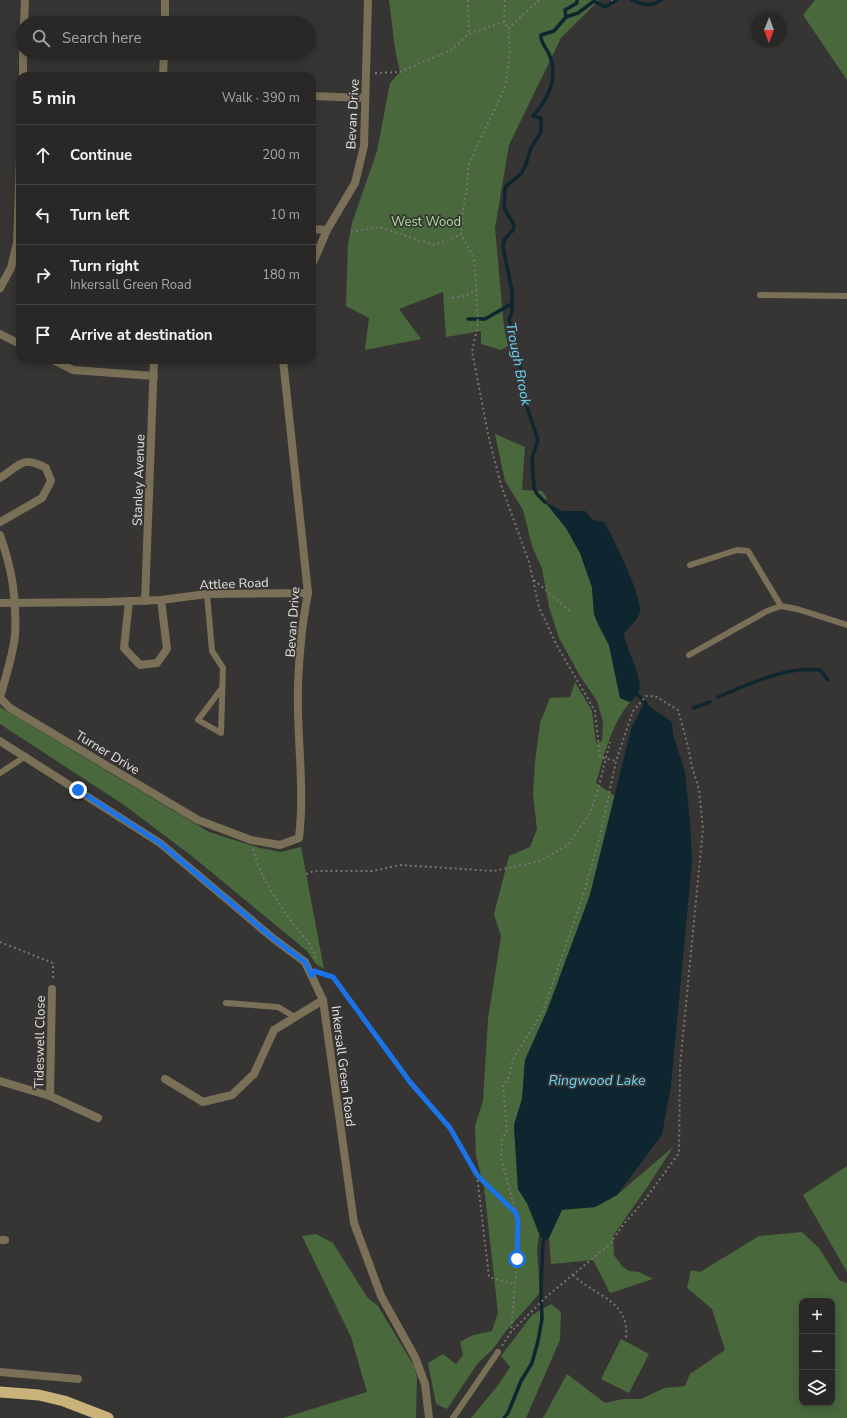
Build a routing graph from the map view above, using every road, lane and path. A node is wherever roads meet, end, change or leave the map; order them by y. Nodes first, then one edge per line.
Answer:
1 (25, 0) edge
2 (165, 0) edge
3 (368, 0) edge
4 (468, 0) edge
5 (505, 0) edge
6 (538, 0) edge
7 (611, 0) edge
8 (615, 0) edge
9 (24, 16) edge
10 (164, 16) edge
11 (504, 22) junction
12 (508, 29) junction
13 (469, 34) junction
14 (23, 60) edge
15 (164, 60) edge
16 (23, 72) edge
17 (163, 72) edge
18 (366, 74) junction
19 (316, 96) edge
20 (365, 98) junction
21 (316, 229) edge
22 (327, 230) junction
23 (351, 232) dead end
24 (461, 234) junction
25 (16, 247) edge
26 (316, 256) edge
27 (0, 288) edge
28 (476, 290) junction
29 (760, 295) dead end
30 (847, 296) edge
31 (452, 298) dead end
32 (0, 334) edge
33 (16, 342) edge
34 (61, 364) edge
35 (154, 364) edge
36 (283, 364) edge
37 (154, 376) junction
38 (0, 478) edge
39 (0, 522) edge
40 (0, 535) edge
41 (690, 564) dead end
42 (533, 579) junction
43 (308, 593) junction
44 (207, 594) junction
45 (161, 600) junction
46 (129, 601) junction
47 (145, 601) junction
48 (16, 602) junction
49 (0, 603) edge
50 (781, 606) junction
51 (570, 611) dead end
52 (847, 625) edge
53 (689, 656) dead end
54 (222, 688) junction
55 (0, 741) edge
56 (610, 742) dead end
57 (26, 756) junction
58 (605, 758) junction
59 (616, 761) junction
60 (0, 773) edge
61 (299, 838) joint
62 (251, 840) junction
63 (306, 874) dead end
64 (0, 942) edge
65 (313, 973) junction
66 (52, 989) joint
67 (323, 1000) junction
68 (226, 1004) dead end
69 (295, 1017) junction
70 (165, 1079) dead end
71 (0, 1081) edge
72 (50, 1096) junction
73 (98, 1118) dead end
74 (477, 1175) junction
75 (516, 1213) junction
76 (573, 1275) junction
77 (514, 1284) junction
78 (511, 1332) junction
79 (626, 1339) dead end
80 (498, 1352) joint
81 (0, 1372) edge
82 (78, 1380) dead end
83 (0, 1392) edge
84 (108, 1418) edge
85 (429, 1418) edge
86 (453, 1418) edge

1 - 9 street
2 - 10 street
3 - 18 street, Bevan Drive
4 - 13 path
5 - 11 path
6 - 12 path
7 - 8 path
11 - 12 path
11 - 13 path
12 - 24 path
13 - 18 path
14 - 16 street
15 - 17 street
18 - 20 street, Bevan Drive
19 - 20 street
20 - 22 street, Bevan Drive
21 - 22 street
22 - 26 street, Bevan Drive
23 - 24 path
24 - 28 path
25 - 27 street
28 - 31 path
28 - 42 path
29 - 30 lane
32 - 33 street
34 - 37 street
35 - 37 street, Stanley Avenue
36 - 43 street, Bevan Drive
37 - 47 street, Stanley Avenue
38 - 39 street
40 - 48 street
41 - 50 lane
42 - 51 path
42 - 58 path
43 - 44 street, Attlee Road
43 - 61 street, Bevan Drive
44 - 45 street, Attlee Road
44 - 54 lane
45 - 46 street
45 - 47 street, Attlee Road
46 - 47 street, Attlee Road
46 - 48 street, Attlee Road
48 - 49 street, Attlee Road
48 - 62 street, Turner Drive
50 - 52 lane
50 - 53 lane
54 - 54 lane
55 - 57 street, Inkersall Green Road
56 - 58 path
57 - 60 lane
57 - 65 street, Inkersall Green Road
58 - 59 path
58 - 63 path
59 - 75 path
59 - 76 path
61 - 62 street, Turner Drive
62 - 65 path
64 - 66 path
65 - 67 street, Inkersall Green Road
65 - 74 path
66 - 72 street, Tideswell Close
67 - 69 street
67 - 85 street, Inkersall Green Road
68 - 69 lane
69 - 70 street
71 - 72 street
72 - 73 street
74 - 75 path
74 - 77 path
75 - 77 path
76 - 78 path
76 - 79 path
77 - 78 path
78 - 80 path
80 - 86 lane
81 - 82 street
83 - 84 highway

